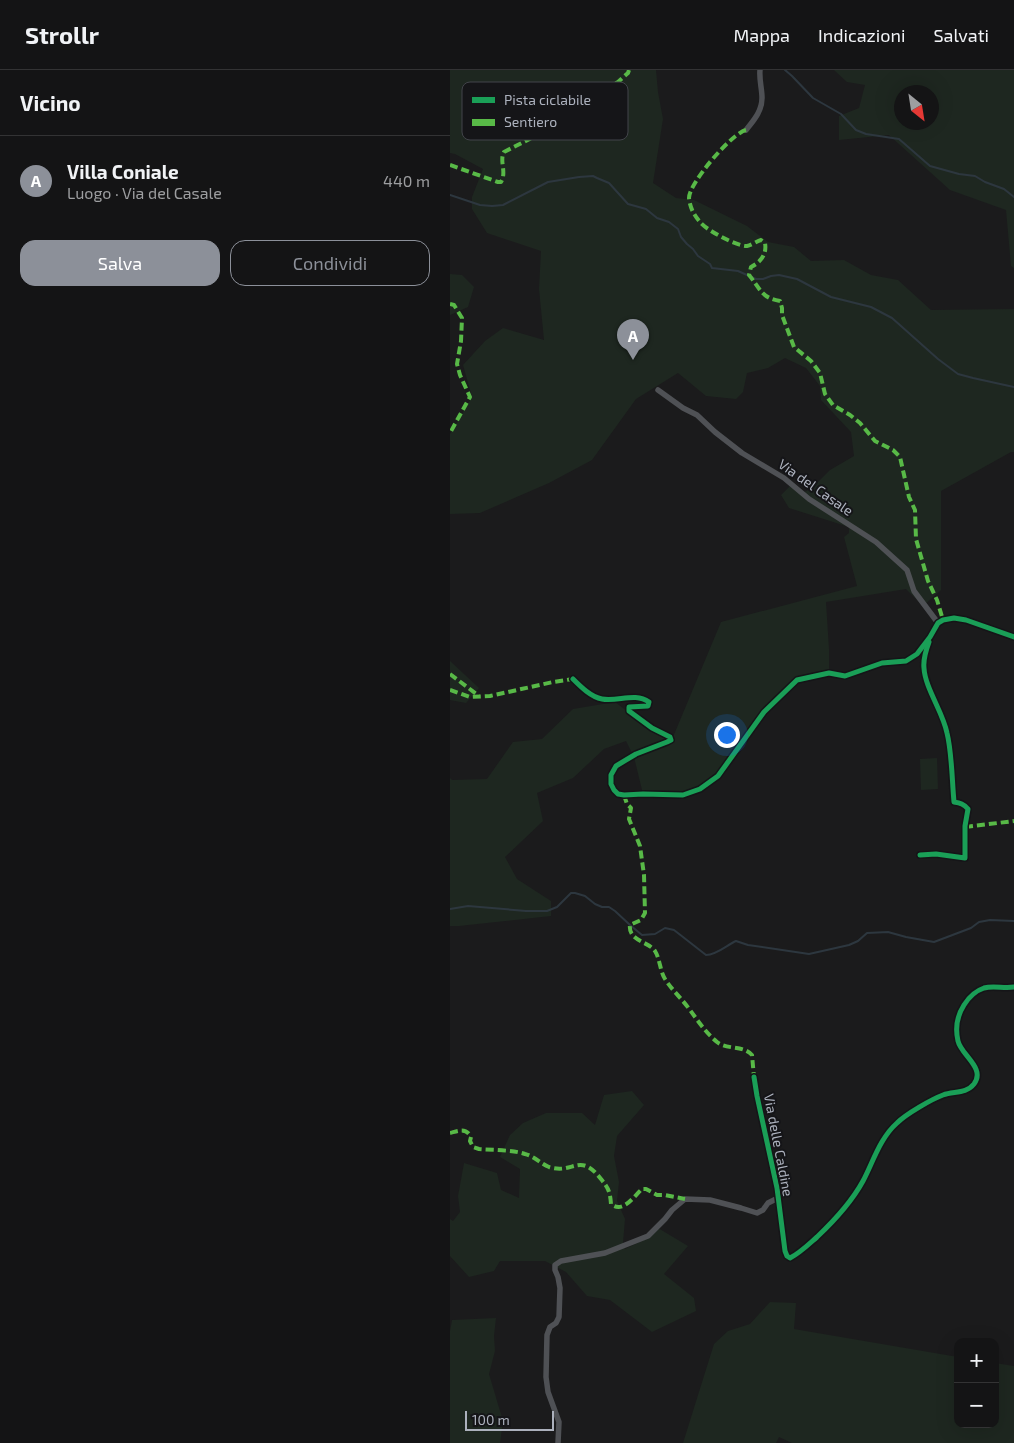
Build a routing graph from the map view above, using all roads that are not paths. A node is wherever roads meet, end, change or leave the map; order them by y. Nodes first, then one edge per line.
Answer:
1 (760, 70) edge
2 (746, 130) dead end
3 (658, 390) dead end
4 (938, 623) junction
5 (930, 637) junction
6 (1014, 637) edge
7 (574, 679) dead end
8 (920, 856) dead end
9 (1014, 987) edge
10 (754, 1077) dead end
11 (778, 1198) junction
12 (558, 1443) edge

1 - 2 street
3 - 4 street, Via del Casale
4 - 5 street
4 - 6 street
5 - 7 street
5 - 8 street
9 - 11 street, Via delle Caldine
10 - 11 street, Via delle Caldine
11 - 12 street, Via delle Caldine

